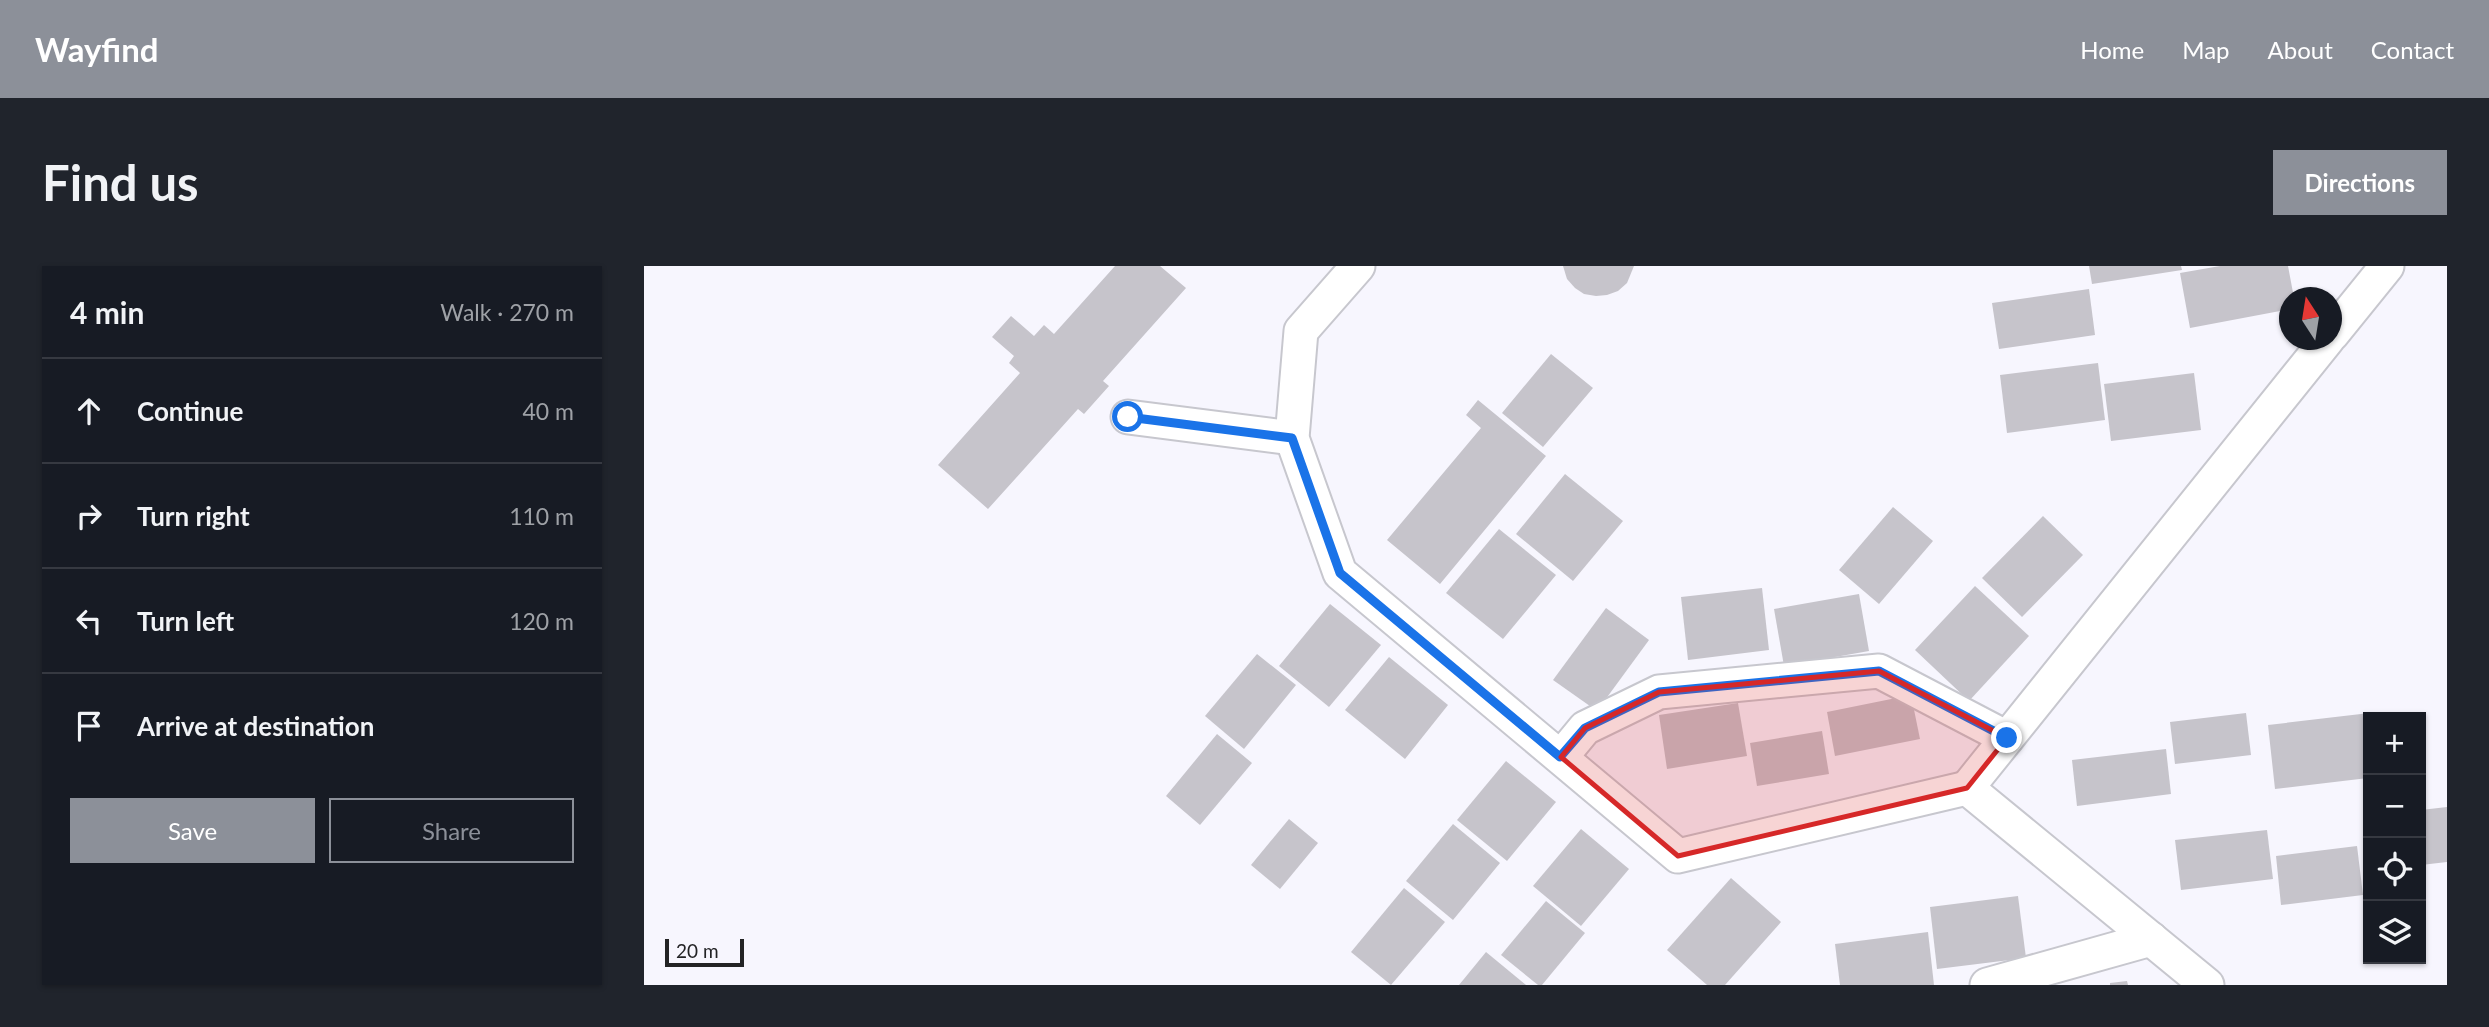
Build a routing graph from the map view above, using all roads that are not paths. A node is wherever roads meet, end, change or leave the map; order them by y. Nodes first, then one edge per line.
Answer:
1 (1358, 266) edge
2 (2386, 266) edge
3 (2342, 321) edge
4 (2320, 350) edge
5 (1128, 417) dead end
6 (1292, 438) junction
7 (2007, 738) junction
8 (1560, 757) junction
9 (1967, 788) junction
10 (2151, 939) junction
11 (1987, 985) edge
12 (2207, 985) edge

1 - 6 street
2 - 3 street
4 - 7 street
5 - 6 street
6 - 8 street
7 - 8 street
7 - 9 street
8 - 9 street
9 - 10 street
10 - 11 street
10 - 12 street

